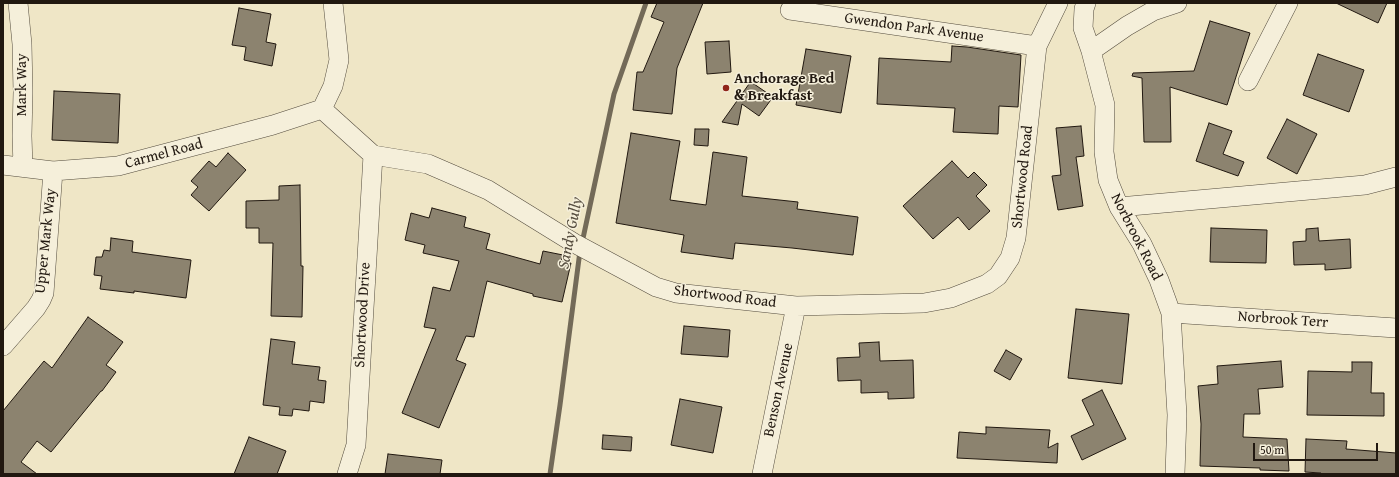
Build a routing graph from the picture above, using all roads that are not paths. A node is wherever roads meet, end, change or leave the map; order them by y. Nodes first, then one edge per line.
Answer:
1 (18, 3) edge
2 (333, 3) edge
3 (1058, 3) edge
4 (1086, 3) edge
5 (1177, 3) edge
6 (1288, 3) edge
7 (790, 10) dead end
8 (1037, 46) junction
9 (1091, 51) junction
10 (1248, 81) dead end
11 (322, 109) junction
12 (373, 155) junction
13 (3, 165) edge
14 (24, 167) junction
15 (53, 171) junction
16 (1396, 177) edge
17 (1119, 207) junction
18 (796, 306) junction
19 (1171, 313) junction
20 (1396, 328) edge
21 (3, 346) edge
22 (347, 474) edge
23 (762, 474) edge
24 (1175, 474) edge

1 - 14 street, Mark Way
2 - 11 street
3 - 8 street, Shortwood Road
4 - 9 street, Norbrook Road
5 - 9 street
6 - 10 street
7 - 8 street, Gwendon Park Avenue
8 - 18 street, Shortwood Road
9 - 17 street, Norbrook Road
11 - 12 street
11 - 15 street, Carmel Road
12 - 18 street, Shortwood Road
12 - 22 street, Shortwood Drive
13 - 14 street, Carmel Road
14 - 15 street, Carmel Road
15 - 21 street, Upper Mark Way
16 - 17 street
17 - 19 street, Norbrook Road
18 - 23 street, Benson Avenue
19 - 20 street, Norbrook Terr
19 - 24 street, Norbrook Road

